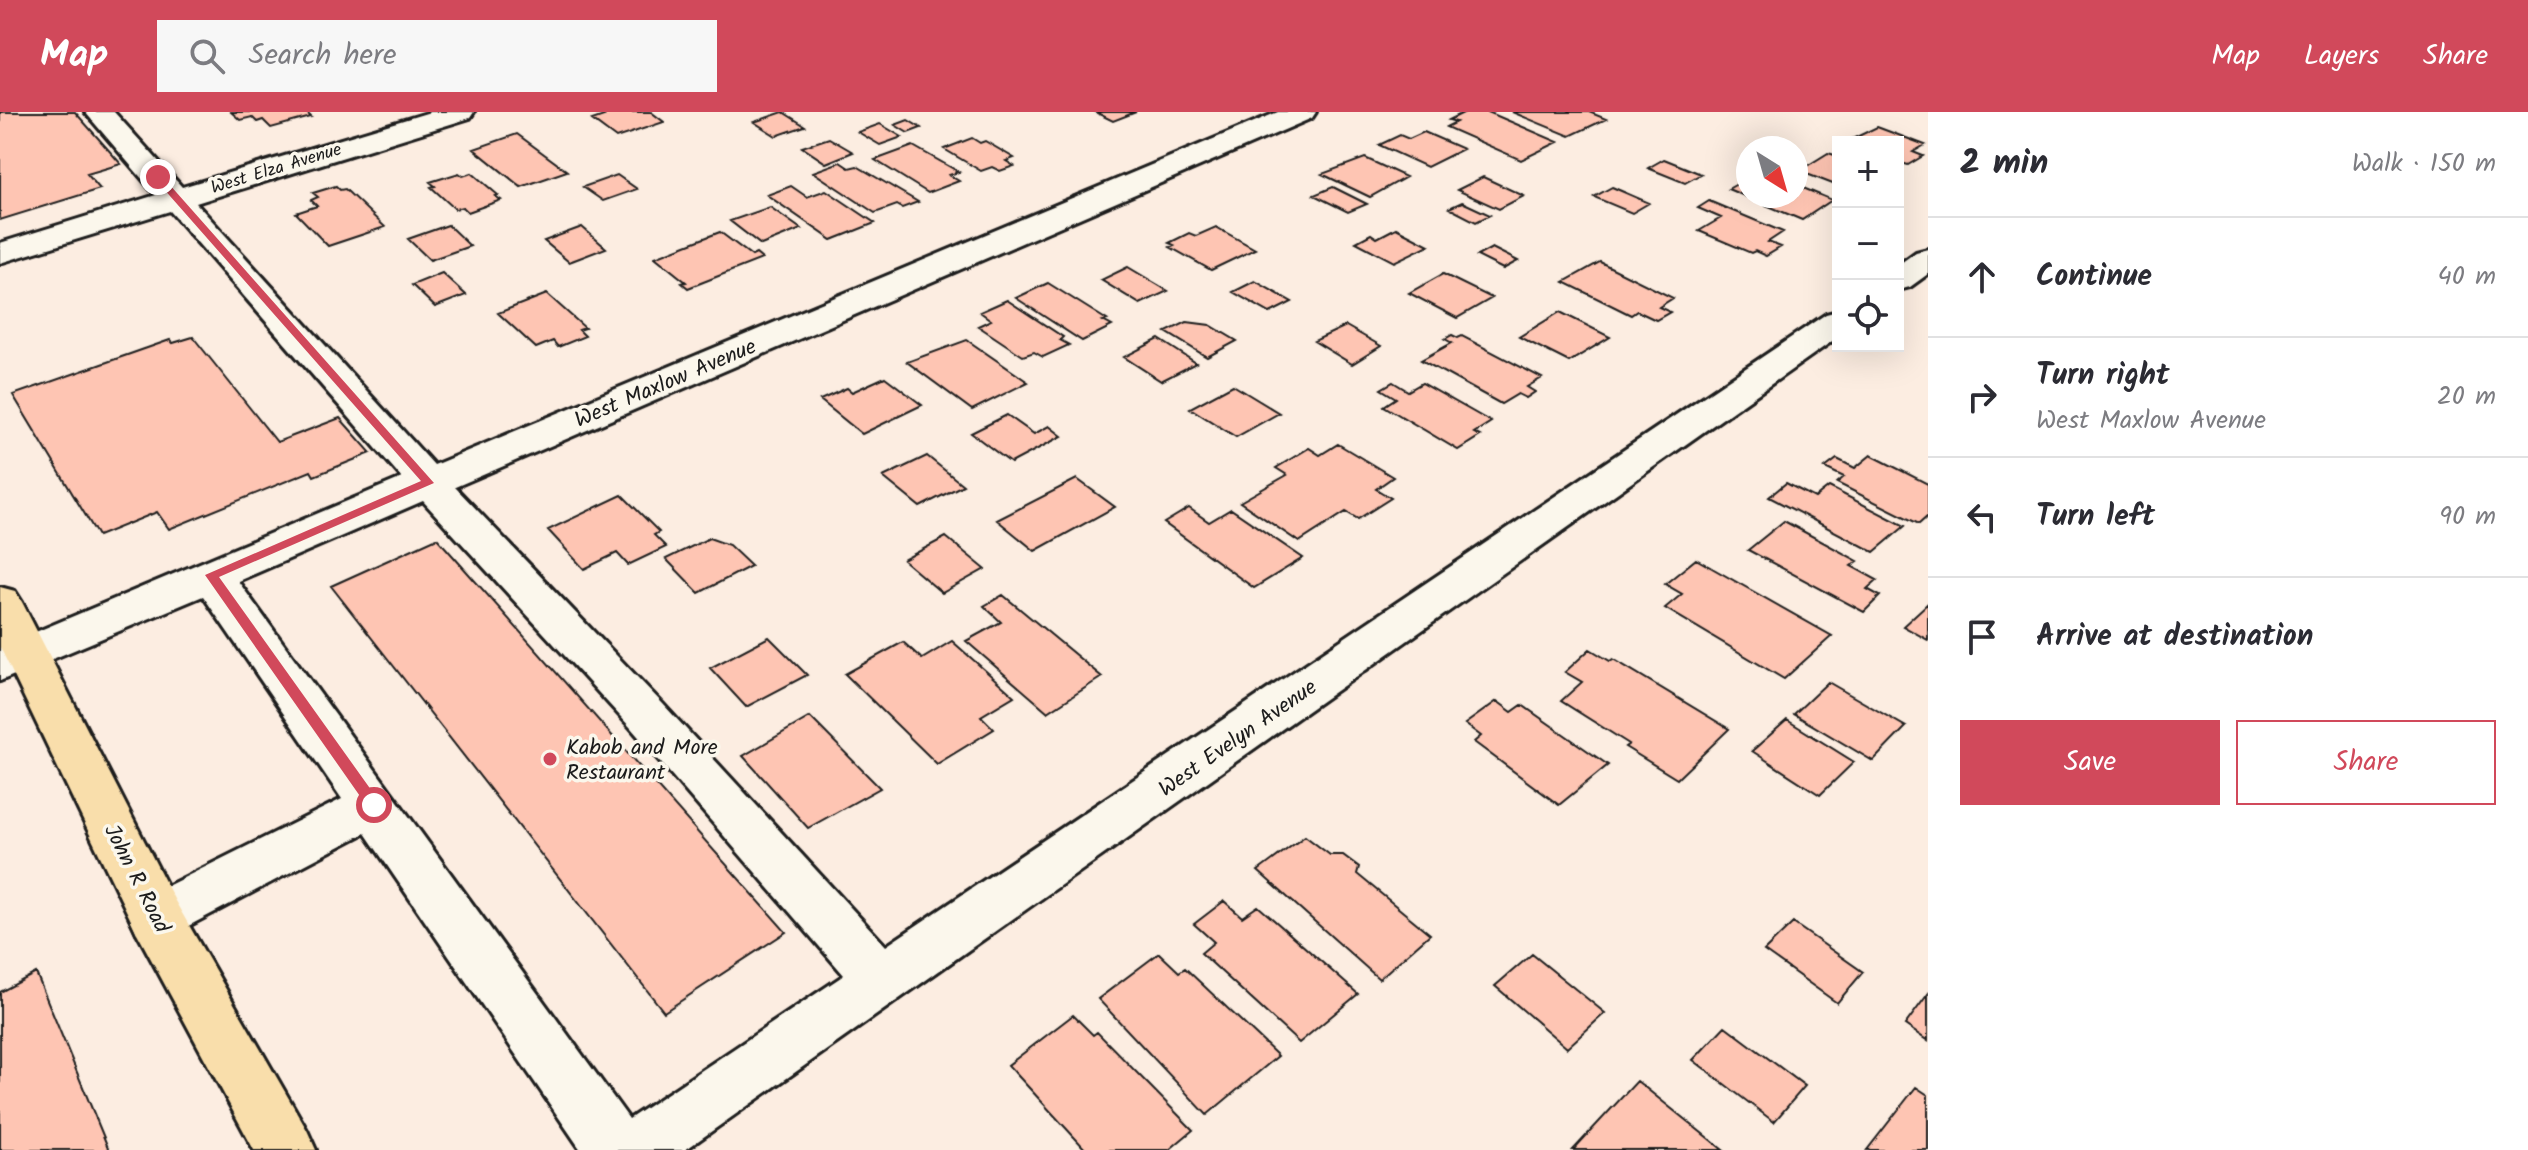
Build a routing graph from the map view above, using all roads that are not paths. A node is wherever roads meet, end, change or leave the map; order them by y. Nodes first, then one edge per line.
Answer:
1 (99, 112) edge
2 (460, 112) edge
3 (1302, 112) edge
4 (178, 198) junction
5 (0, 253) edge
6 (1928, 259) edge
7 (1904, 276) edge
8 (1832, 325) edge
9 (428, 483) junction
10 (211, 575) junction
11 (0, 602) edge
12 (14, 659) edge
13 (374, 805) junction
14 (156, 917) junction
15 (883, 981) junction
16 (286, 1150) edge
17 (616, 1150) edge
18 (635, 1150) edge

1 - 4 street
2 - 4 street, West Elza Avenue
3 - 9 street, West Maxlow Avenue
4 - 5 street, West Elza Avenue
4 - 9 street
6 - 7 street
8 - 15 street, West Evelyn Avenue
9 - 10 street, West Maxlow Avenue
9 - 15 street
10 - 12 street, West Maxlow Avenue
10 - 13 street
11 - 12 main road, John R Road
12 - 14 main road, John R Road
13 - 14 street
13 - 17 street
14 - 16 main road, John R Road
15 - 18 street, West Evelyn Avenue

